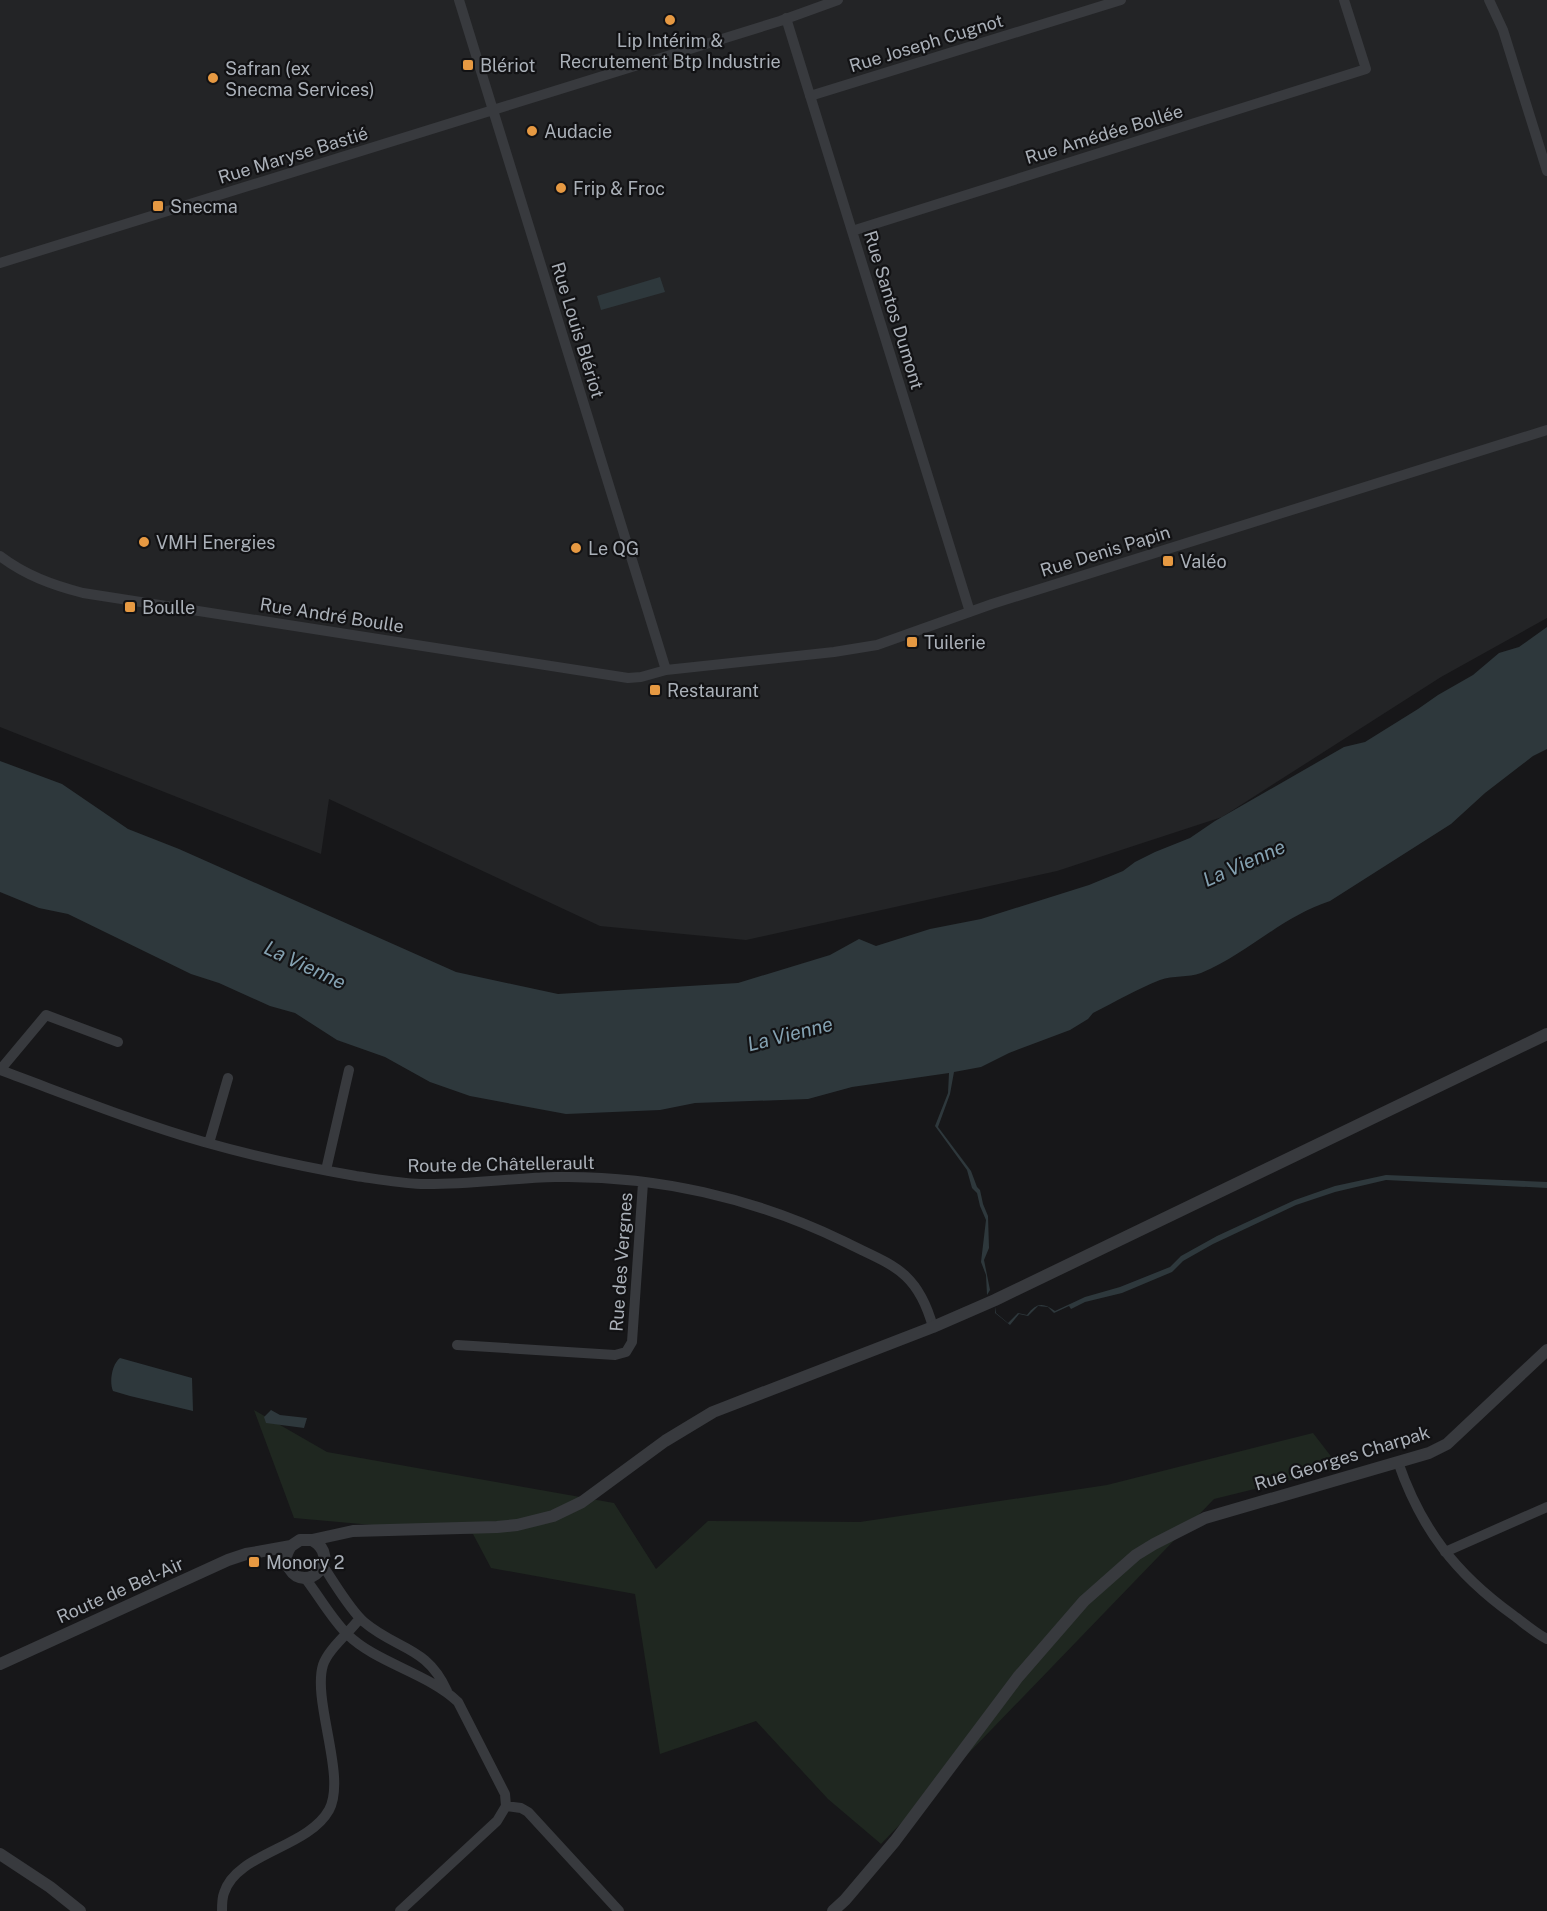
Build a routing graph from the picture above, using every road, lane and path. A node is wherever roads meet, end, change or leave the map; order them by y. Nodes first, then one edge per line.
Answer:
1 (459, 0) edge
2 (838, 0) edge
3 (1121, 0) edge
4 (1344, 0) edge
5 (1489, 0) edge
6 (786, 18) junction
7 (810, 96) junction
8 (493, 110) junction
9 (1547, 171) edge
10 (852, 231) junction
11 (0, 263) edge
12 (1547, 430) edge
13 (0, 556) edge
14 (970, 612) junction
15 (666, 670) junction
16 (1547, 1034) edge
17 (118, 1042) dead end
18 (0, 1070) edge
19 (350, 1070) dead end
20 (228, 1078) dead end
21 (209, 1143) junction
22 (326, 1170) junction
23 (643, 1182) junction
24 (933, 1327) junction
25 (457, 1345) dead end
26 (1547, 1350) edge
27 (1398, 1462) junction
28 (1547, 1507) edge
29 (353, 1531) junction
30 (312, 1540) junction
31 (291, 1545) junction
32 (1444, 1552) junction
33 (256, 1553) junction
34 (324, 1561) junction
35 (286, 1564) junction
36 (305, 1578) junction
37 (360, 1618) junction
38 (348, 1634) junction
39 (1544, 1637) edge
40 (0, 1664) edge
41 (447, 1691) junction
42 (506, 1806) junction
43 (0, 1854) edge
44 (80, 1911) edge
45 (222, 1911) edge
46 (400, 1911) edge
47 (619, 1911) edge
48 (833, 1911) edge

1 - 8 street, Rue Louis Blériot
2 - 6 street, Rue Maryse Bastié
3 - 7 street, Rue Joseph Cugnot
4 - 10 street, Rue Amédée Bollée
5 - 9 street
6 - 7 street, Rue Santos Dumont
6 - 8 street, Rue Maryse Bastié
7 - 10 street, Rue Santos Dumont
8 - 11 street, Rue Maryse Bastié
8 - 15 street, Rue Louis Blériot
10 - 14 street, Rue Santos Dumont
12 - 14 street, Rue Denis Papin
13 - 15 street, Rue André Boulle
14 - 15 street, Rue Denis Papin
16 - 24 street
17 - 18 street
18 - 21 street, Route de Châtellerault
19 - 22 street
20 - 21 street
21 - 22 street, Route de Châtellerault
22 - 23 street, Route de Châtellerault
23 - 24 street, Route de Châtellerault
23 - 25 street, Rue des Vergnes
24 - 29 street
26 - 27 street, Rue Georges Charpak
27 - 32 street
27 - 48 street, Rue Georges Charpak
28 - 32 street
29 - 30 street
29 - 34 street
30 - 31 street
30 - 34 street
31 - 33 street, Route de Bel-Air
31 - 35 street
32 - 39 street
33 - 35 street
33 - 40 street, Route de Bel-Air
34 - 36 street
34 - 37 street
35 - 36 street
36 - 38 street
37 - 38 street
37 - 41 street
38 - 41 street
38 - 45 street
41 - 42 street
42 - 46 street
42 - 47 street
43 - 44 street

